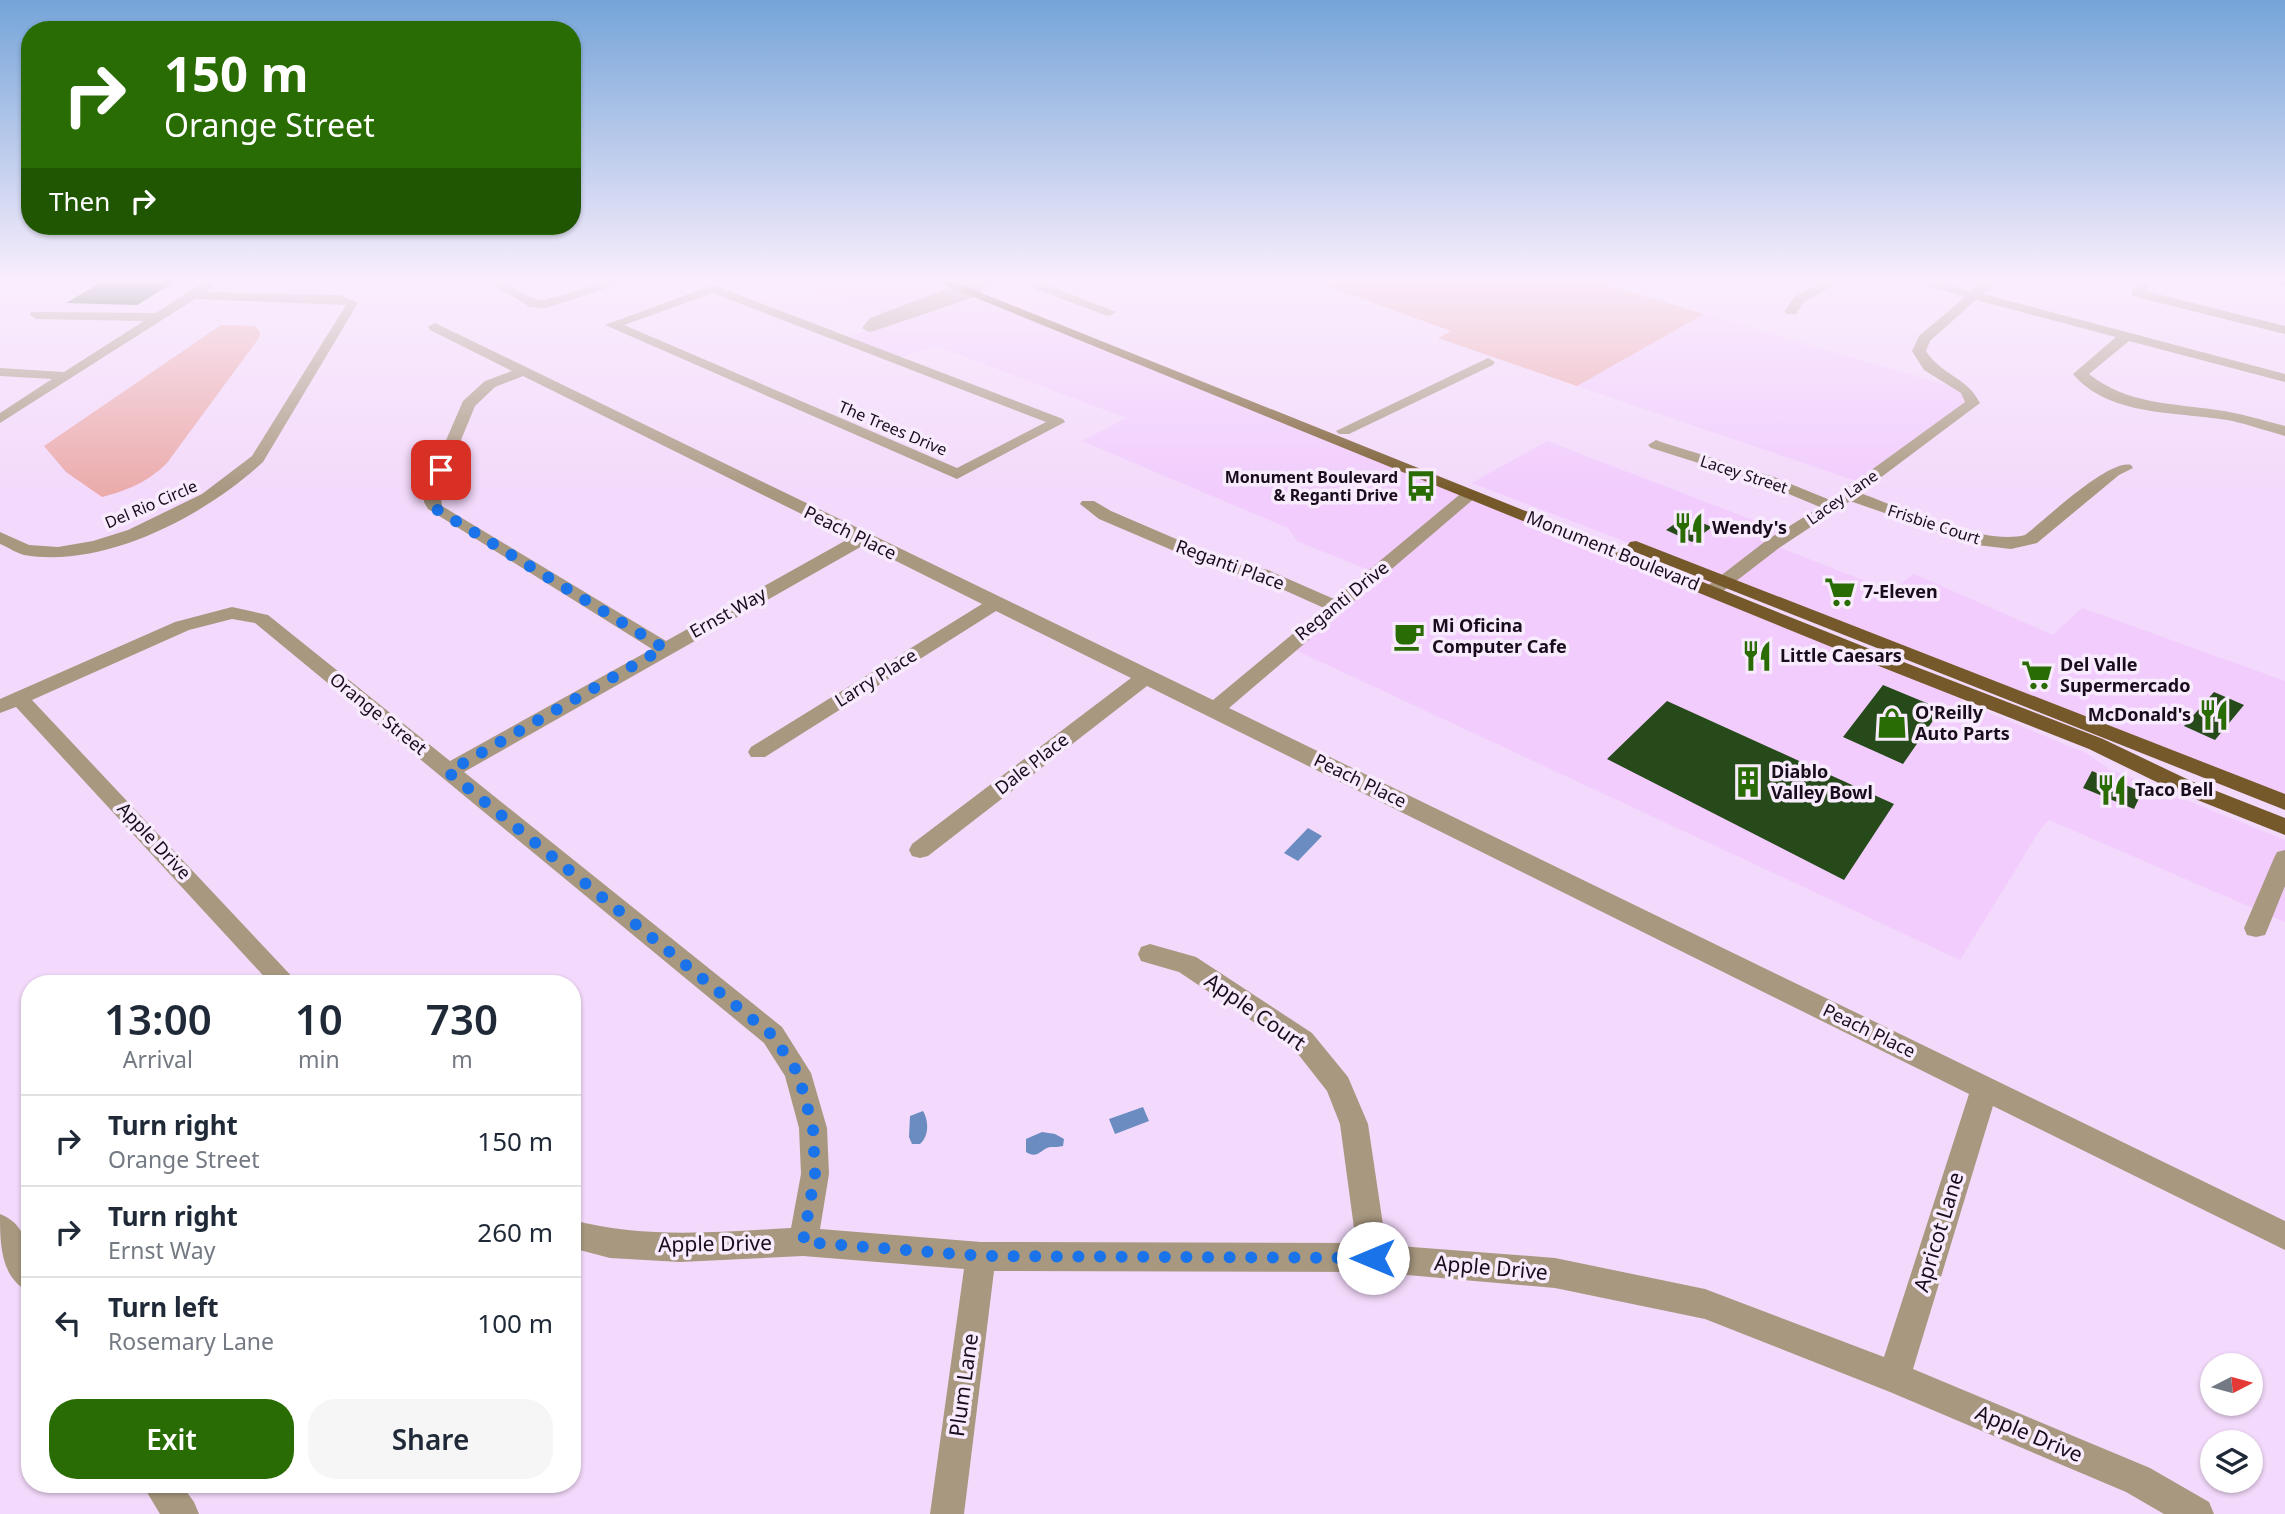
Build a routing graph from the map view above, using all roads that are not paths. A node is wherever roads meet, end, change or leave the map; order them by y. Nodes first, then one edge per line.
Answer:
1 (104, 351) edge
2 (325, 351) edge
3 (482, 351) edge
4 (671, 351) edge
5 (876, 351) edge
6 (1124, 351) edge
7 (1136, 351) edge
8 (1919, 351) edge
9 (2108, 351) edge
10 (2181, 351) edge
11 (1488, 362) dead end
12 (0, 372) edge
13 (524, 372) junction
14 (64, 376) junction
15 (2285, 378) edge
16 (0, 419) edge
17 (1345, 431) junction
18 (2285, 431) edge
19 (1656, 445) dead end
20 (2125, 468) dead end
21 (1470, 494) junction
22 (1846, 494) junction
23 (1088, 504) dead end
24 (1832, 506) junction
25 (0, 537) edge
26 (862, 539) junction
27 (1719, 585) junction
28 (995, 604) junction
29 (1335, 606) junction
30 (664, 648) junction
31 (1144, 678) junction
32 (10, 703) edge
33 (1214, 710) junction
34 (758, 752) dead end
35 (448, 772) junction
36 (2285, 802) edge
37 (2285, 827) edge
38 (920, 850) dead end
39 (2285, 859) edge
40 (2256, 928) dead end
41 (1150, 954) dead end
42 (278, 975) edge
43 (1985, 1088) junction
44 (0, 1228) edge
45 (581, 1236) edge
46 (2285, 1236) edge
47 (803, 1242) junction
48 (982, 1256) junction
49 (1373, 1258) junction
50 (21, 1262) edge
51 (1894, 1377) junction
52 (166, 1493) edge
53 (182, 1514) edge
54 (947, 1514) edge
55 (2197, 1514) edge

1 - 14 street
2 - 25 street, Del Rio Circle
3 - 13 street, Peach Place
4 - 5 street, The Trees Drive
6 - 21 main road, Monument Boulevard
7 - 17 main road, Monument Boulevard
8 - 22 street, Lacey Lane
9 - 18 street
10 - 15 street
11 - 17 street
12 - 14 street
13 - 26 street, Peach Place
13 - 30 street
14 - 16 street
17 - 27 main road, Monument Boulevard
19 - 24 street, Lacey Street
20 - 22 street, Frisbie Court
21 - 27 main road, Monument Boulevard
21 - 29 street, Reganti Drive
22 - 24 street, Lacey Lane
23 - 29 street, Reganti Place
24 - 27 street, Lacey Lane
26 - 28 street, Peach Place
26 - 30 street, Ernst Way
27 - 36 main road, Monument Boulevard
27 - 37 main road, Monument Boulevard
28 - 31 street, Peach Place
28 - 34 street, Larry Place
29 - 33 street, Reganti Drive
30 - 35 street, Ernst Way
31 - 33 street, Peach Place
31 - 38 street, Dale Place
32 - 35 street, Orange Street
32 - 42 street, Apple Drive
33 - 43 street, Peach Place
35 - 47 street, Orange Street
39 - 40 street
41 - 49 street, Apple Court
43 - 46 street, Peach Place
43 - 51 street, Apricot Lane
44 - 50 street
45 - 47 street, Apple Drive
47 - 48 street, Apple Drive
48 - 49 street, Apple Drive
48 - 54 street, Plum Lane
49 - 51 street, Apple Drive
51 - 55 street, Apple Drive
52 - 53 street

